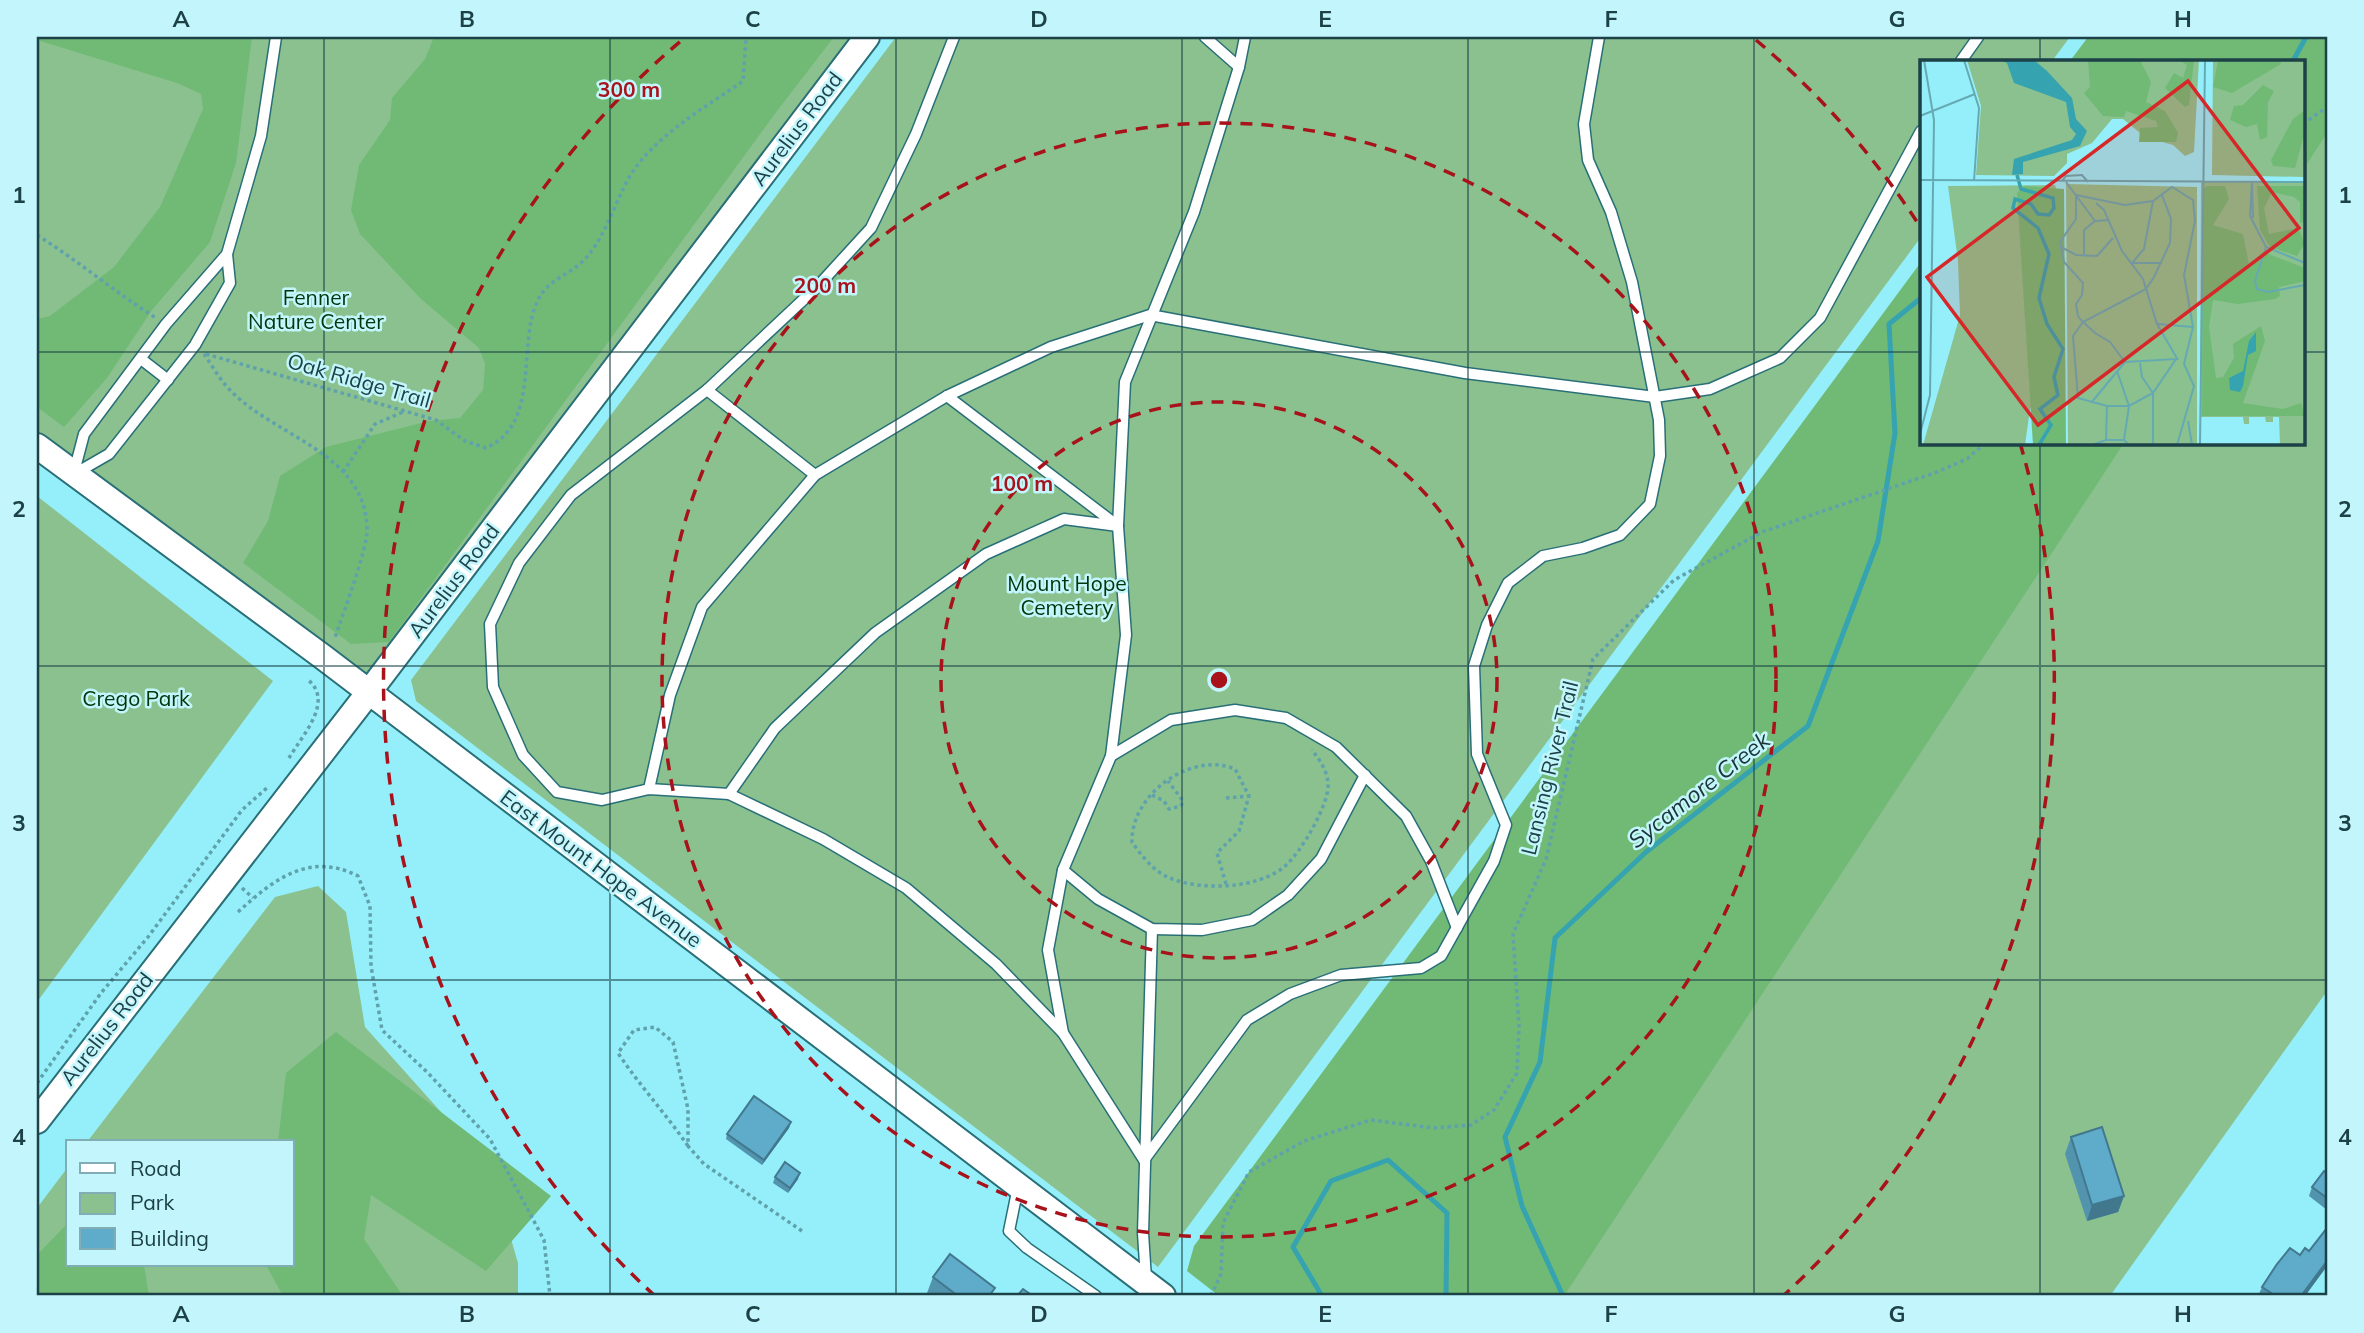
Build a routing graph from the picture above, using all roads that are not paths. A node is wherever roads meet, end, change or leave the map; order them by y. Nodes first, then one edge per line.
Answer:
1 (276, 37) edge
2 (866, 37) edge
3 (954, 37) edge
4 (1205, 37) edge
5 (1245, 37) edge
6 (1599, 37) edge
7 (1978, 37) edge
8 (1962, 60) edge
9 (1239, 67) junction
10 (1920, 133) edge
11 (227, 254) junction
12 (1150, 315) junction
13 (141, 359) junction
14 (168, 380) junction
15 (707, 390) junction
16 (947, 396) junction
17 (1655, 397) junction
18 (37, 446) edge
19 (74, 474) junction
20 (815, 475) junction
21 (1118, 526) junction
22 (369, 692) junction
23 (1111, 756) junction
24 (1365, 775) junction
25 (649, 789) junction
26 (729, 794) junction
27 (1063, 870) junction
28 (1457, 928) junction
29 (1152, 929) junction
30 (1063, 1034) junction
31 (37, 1121) edge
32 (1144, 1160) junction
33 (1018, 1186) junction
34 (1154, 1289) edge
35 (1096, 1296) edge

1 - 11 lane
2 - 22 street, Aurelius Road
3 - 15 lane
4 - 9 lane
5 - 9 lane
6 - 17 lane
7 - 8 lane
9 - 12 lane
10 - 17 lane
11 - 13 lane
11 - 14 lane
12 - 16 lane
12 - 17 lane
12 - 21 lane
13 - 14 lane
13 - 19 lane
14 - 19 lane
15 - 20 lane
15 - 25 lane
16 - 20 lane
16 - 21 lane
17 - 28 lane
18 - 19 street, East Mount Hope Avenue
19 - 22 street, East Mount Hope Avenue
20 - 25 lane
21 - 23 lane
21 - 26 lane
22 - 31 street, Aurelius Road
22 - 33 street, East Mount Hope Avenue
23 - 24 lane
23 - 27 lane
24 - 28 lane
24 - 29 lane
25 - 26 lane
26 - 30 lane
27 - 29 lane
27 - 30 lane
28 - 32 lane
29 - 32 lane
30 - 32 lane
32 - 34 lane
33 - 34 street, East Mount Hope Avenue
33 - 35 lane

